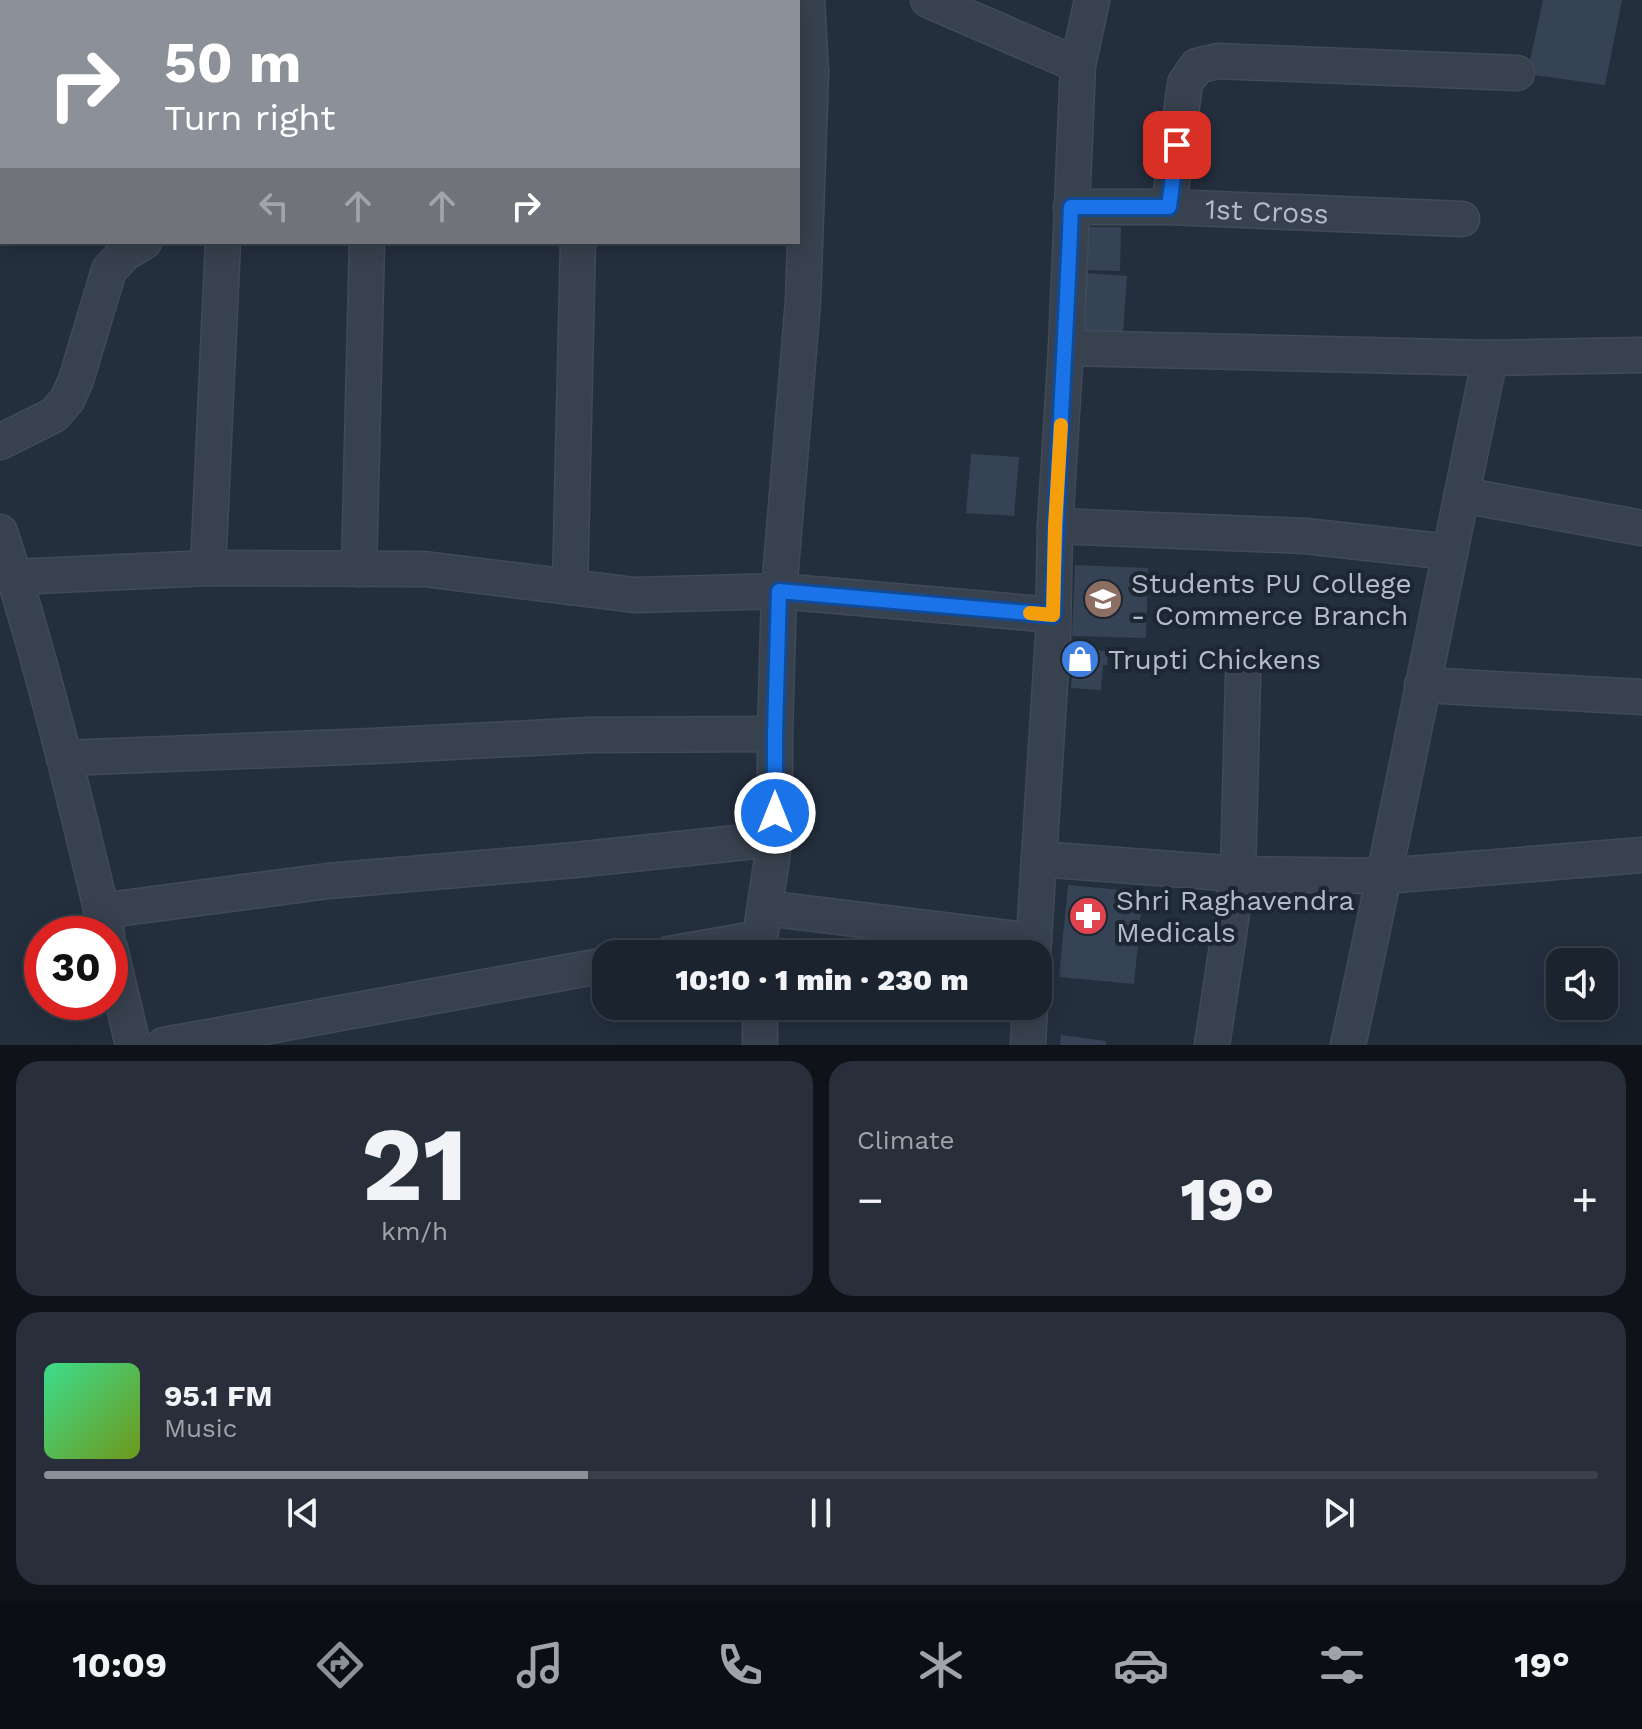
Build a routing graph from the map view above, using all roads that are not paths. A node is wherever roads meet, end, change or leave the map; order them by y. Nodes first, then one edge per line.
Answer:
1 (807, 0) edge
2 (928, 0) edge
3 (1092, 0) edge
4 (1078, 65) junction
5 (804, 71) edge
6 (1517, 73) dead end
7 (1071, 207) junction
8 (1169, 207) junction
9 (802, 210) edge
10 (1462, 219) dead end
11 (141, 244) edge
12 (223, 244) edge
13 (367, 244) edge
14 (578, 244) edge
15 (1066, 348) junction
16 (1642, 355) edge
17 (1490, 358) junction
18 (0, 442) edge
19 (1462, 495) junction
20 (1055, 526) junction
21 (1642, 528) edge
22 (0, 532) edge
23 (1450, 552) junction
24 (208, 568) junction
25 (359, 569) junction
26 (15, 577) junction
27 (570, 587) junction
28 (779, 591) junction
29 (1053, 615) junction
30 (1243, 676) dead end
31 (1422, 685) junction
32 (1642, 697) edge
33 (775, 734) junction
34 (64, 758) junction
35 (775, 839) junction
36 (1642, 855) edge
37 (1039, 859) junction
38 (1238, 874) junction
39 (1385, 876) junction
40 (102, 916) edge
41 (128, 918) edge
42 (762, 933) edge
43 (731, 940) edge
44 (898, 940) edge
45 (1034, 940) edge
46 (592, 968) edge
47 (127, 1020) edge
48 (760, 1020) edge
49 (1029, 1020) edge
50 (133, 1045) edge
51 (164, 1045) edge
52 (760, 1045) edge
53 (1028, 1045) edge
54 (1212, 1045) edge
55 (1348, 1045) edge

1 - 5 street
2 - 4 street
3 - 4 street
4 - 7 street
5 - 9 street
6 - 8 street
7 - 8 street, 1st Cross
7 - 15 street
8 - 10 street, 1st Cross
9 - 28 street
11 - 18 street
12 - 24 street
13 - 25 street
14 - 27 street
15 - 17 street
15 - 20 street
16 - 17 street
17 - 19 street
19 - 21 street
19 - 23 street
20 - 23 street
20 - 29 street
22 - 26 street
23 - 31 street
24 - 25 street
24 - 26 street
25 - 27 street
26 - 34 street
27 - 28 street
28 - 29 street
28 - 33 street
29 - 37 street
30 - 38 street
31 - 32 street
31 - 39 street
33 - 34 street
33 - 35 street
34 - 40 street
35 - 41 street
35 - 42 street
36 - 39 street
37 - 38 street
37 - 45 street
38 - 39 street
38 - 54 street
39 - 55 street
42 - 43 street
42 - 44 street
46 - 51 street
47 - 50 street
48 - 52 street
49 - 53 street

